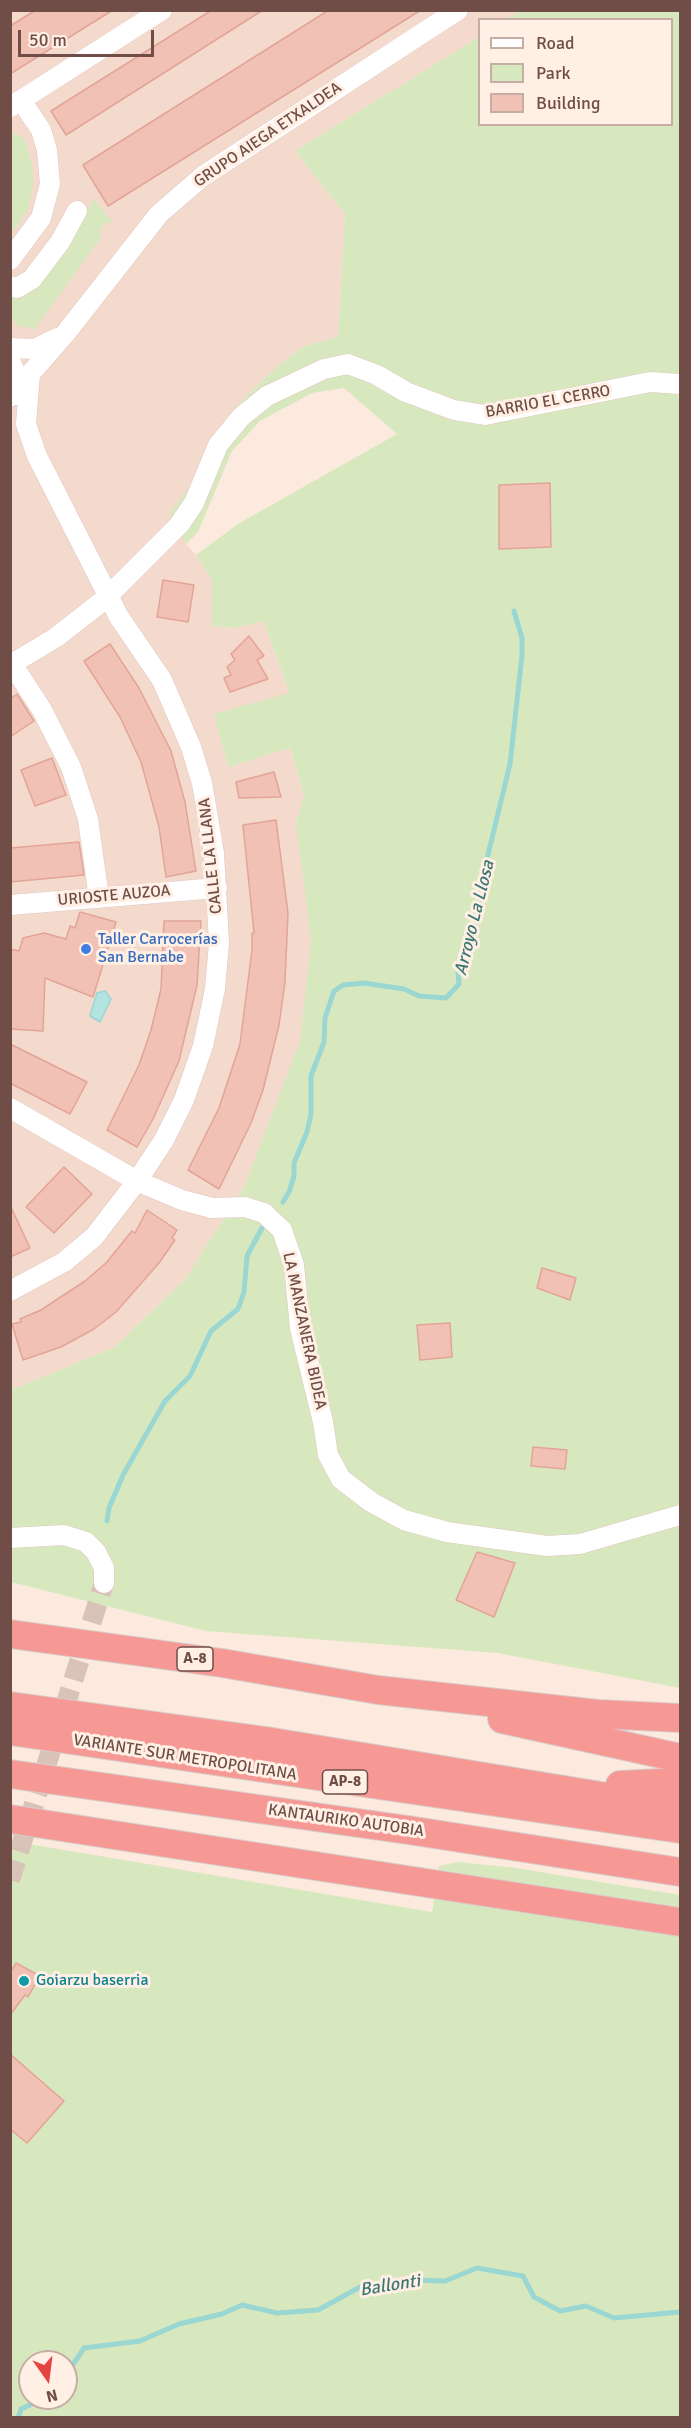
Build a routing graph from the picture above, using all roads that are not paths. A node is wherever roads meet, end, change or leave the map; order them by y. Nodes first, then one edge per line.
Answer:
1 (162, 10) edge
2 (458, 10) edge
3 (16, 103) edge
4 (77, 211) dead end
5 (10, 260) edge
6 (10, 286) edge
7 (65, 334) junction
8 (10, 348) edge
9 (10, 360) edge
10 (681, 384) edge
11 (16, 408) edge
12 (110, 595) junction
13 (11, 665) edge
14 (217, 888) junction
15 (99, 898) junction
16 (10, 905) edge
17 (10, 1108) edge
18 (137, 1182) junction
19 (10, 1291) edge
20 (681, 1515) edge
21 (10, 1538) edge
22 (104, 1583) tunnel mouth
23 (10, 1634) edge
24 (378, 1690) junction
25 (10, 1706) edge
26 (681, 1718) edge
27 (10, 1731) edge
28 (680, 1766) edge
29 (446, 1769) junction
30 (10, 1774) edge
31 (681, 1806) edge
32 (10, 1819) edge
33 (681, 1829) edge
34 (681, 1872) edge
35 (681, 1922) edge

1 - 3 street
2 - 7 street, GRUPO AIEGA ETXALDEA
3 - 5 street
4 - 6 street
7 - 8 street
7 - 11 street, GRUPO AIEGA ETXALDEA
9 - 11 street
10 - 12 street, BARRIO EL CERRO
11 - 12 street, CALLE LA LLANA
12 - 13 street
12 - 14 street, CALLE LA LLANA
13 - 15 street
14 - 15 street, URIOSTE AUZOA
14 - 18 street, CALLE LA LLANA
15 - 16 street, URIOSTE AUZOA
17 - 18 street, LA MANZANERA BIDEA
18 - 19 street, CALLE LA LLANA
18 - 20 street, LA MANZANERA BIDEA
21 - 22 street
23 - 24 highway, A-8
24 - 26 highway
24 - 28 highway, A-8
25 - 29 highway
27 - 33 highway, VARIANTE SUR METROPOLITANA / AP-8
28 - 29 highway
29 - 31 highway
30 - 34 highway, KANTAURIKO AUTOBIA
32 - 35 highway

